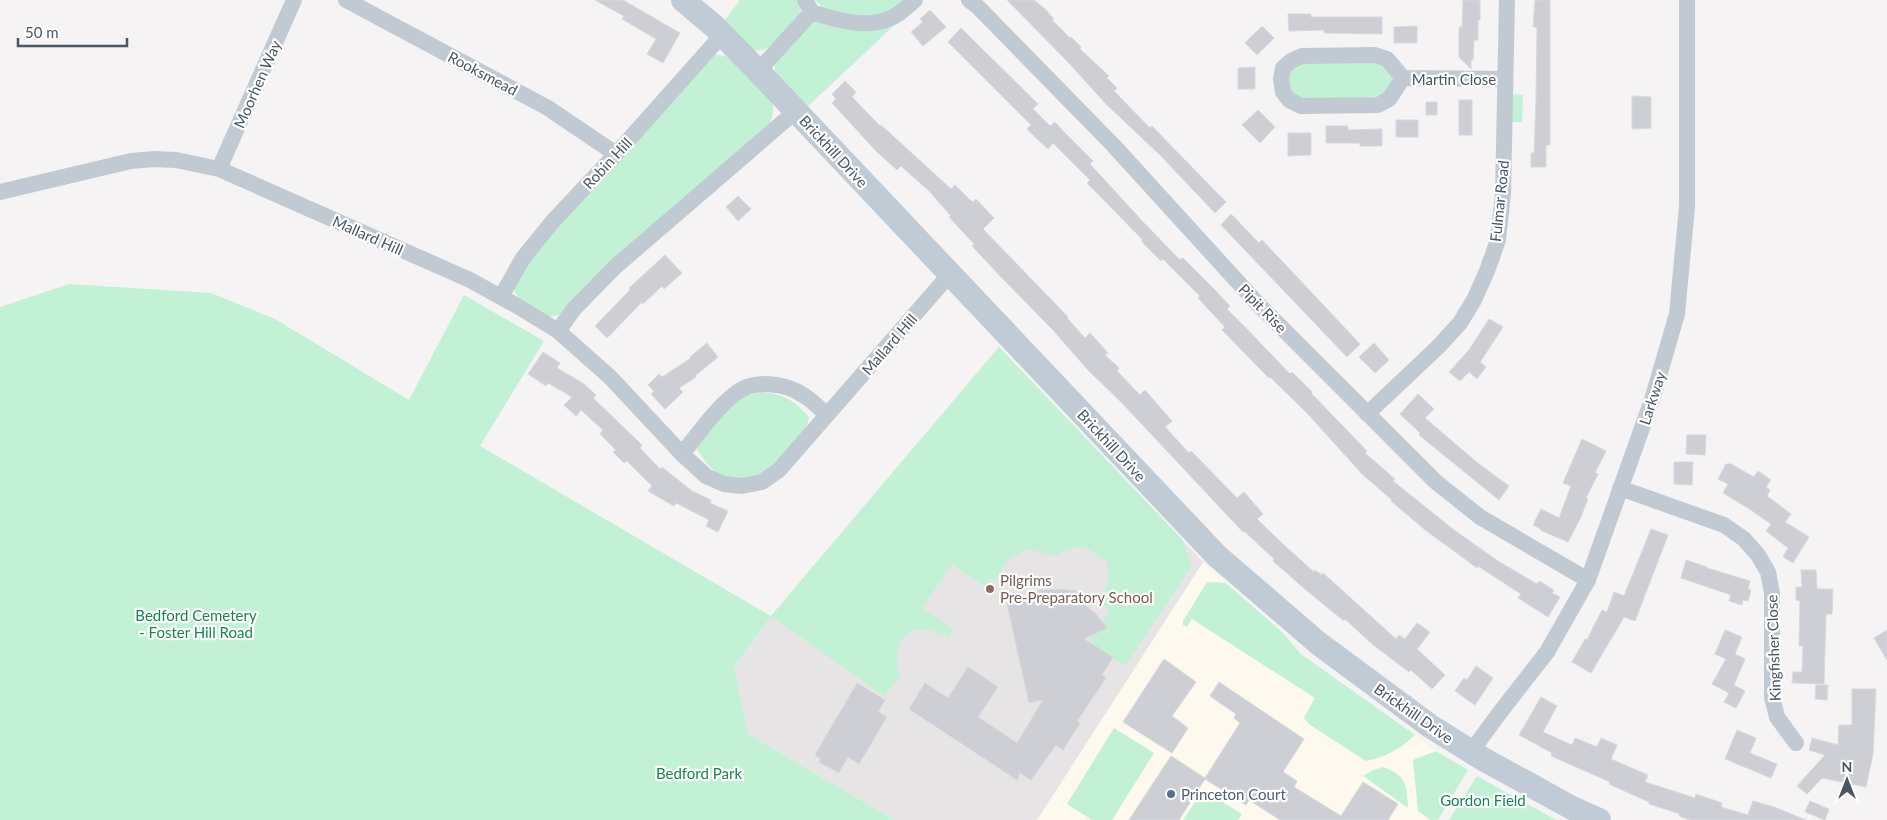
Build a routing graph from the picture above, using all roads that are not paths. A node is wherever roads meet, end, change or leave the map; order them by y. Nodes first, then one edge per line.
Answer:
1 (294, 0) edge
2 (346, 0) edge
3 (683, 0) edge
4 (915, 0) edge
5 (969, 0) edge
6 (1507, 0) edge
7 (1687, 0) edge
8 (809, 6) edge
9 (722, 35) junction
10 (758, 71) junction
11 (1403, 78) junction
12 (1505, 79) junction
13 (796, 111) junction
14 (616, 154) junction
15 (220, 168) junction
16 (0, 192) edge
17 (950, 274) junction
18 (500, 297) junction
19 (558, 331) junction
20 (1367, 414) junction
21 (827, 415) junction
22 (682, 454) junction
23 (1620, 488) junction
24 (1588, 580) junction
25 (1796, 744) dead end
26 (1471, 752) junction
27 (1599, 820) edge

1 - 15 street, Moorhen Way
2 - 14 street, Rooksmead
3 - 9 street, Brickhill Drive
4 - 8 street
5 - 20 street, Pipit Rise
6 - 12 street, Fulmar Road
7 - 23 street, Larkway
8 - 10 street
9 - 10 street, Brickhill Drive
9 - 14 street, Robin Hill
10 - 13 street, Brickhill Drive
11 - 11 street, Martin Close
11 - 12 street, Martin Close
12 - 20 street, Fulmar Road
13 - 17 street, Brickhill Drive
13 - 19 street
14 - 18 street, Robin Hill
15 - 16 street, Mallard Hill
15 - 18 street, Mallard Hill
17 - 21 street, Mallard Hill
17 - 26 street, Brickhill Drive
18 - 19 street, Mallard Hill
19 - 22 street, Mallard Hill
20 - 24 street, Pipit Rise
21 - 22 street
21 - 22 street, Mallard Hill
23 - 24 street, Larkway
23 - 25 street, Kingfisher Close
24 - 26 street, Larkway
26 - 27 street, Brickhill Drive

